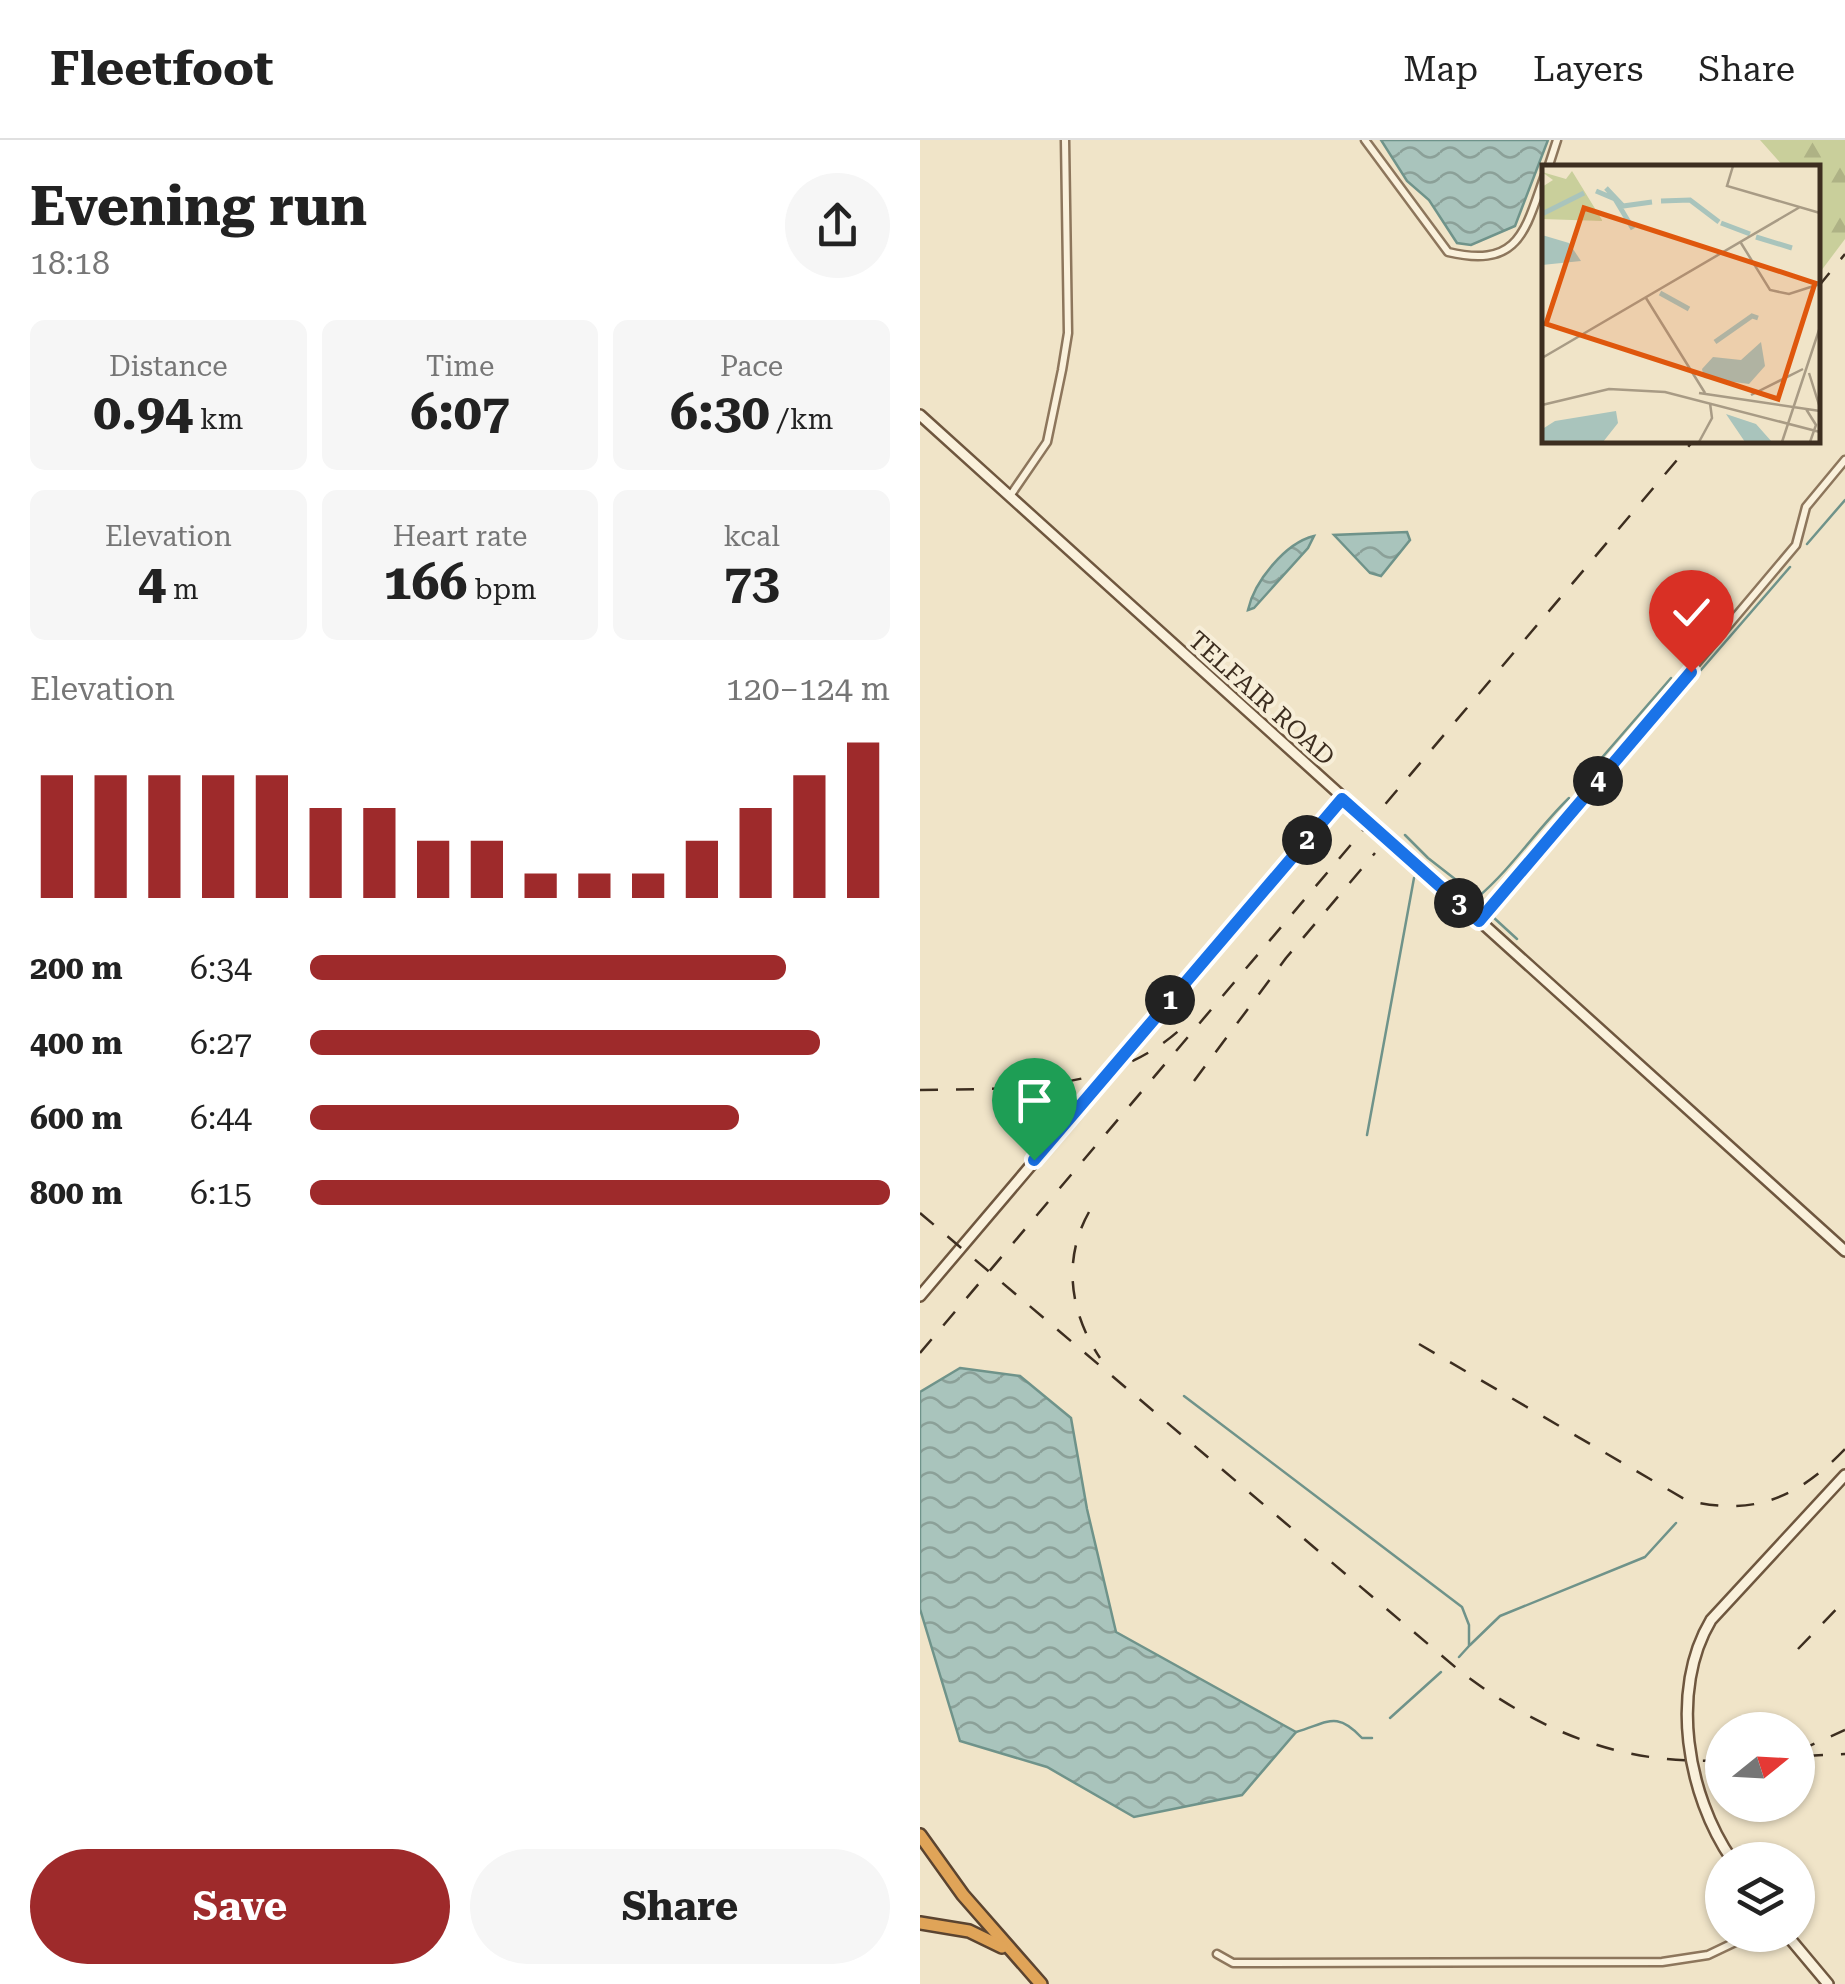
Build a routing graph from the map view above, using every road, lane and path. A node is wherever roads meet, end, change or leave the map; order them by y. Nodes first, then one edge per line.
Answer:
1 (1066, 140) edge
2 (1365, 140) edge
3 (1558, 140) edge
4 (1549, 165) edge
5 (1542, 183) edge
6 (920, 415) edge
7 (1845, 460) edge
8 (1010, 496) junction
9 (1342, 799) junction
10 (1479, 921) junction
11 (1845, 1251) edge
12 (920, 1296) edge
13 (1845, 1475) edge
14 (920, 1835) edge
15 (1721, 1842) edge
16 (920, 1923) edge
17 (1714, 1952) edge
18 (1801, 1952) edge
19 (1218, 1954) dead end
20 (1018, 1958) junction
21 (1040, 1984) edge
22 (1828, 1984) edge

1 - 8 street
2 - 5 street
3 - 4 street
6 - 8 street, TELFAIR ROAD
7 - 10 street
8 - 9 street, TELFAIR ROAD
9 - 10 street, TELFAIR ROAD
9 - 12 street
10 - 11 street, TELFAIR ROAD
13 - 15 street
14 - 20 highway
16 - 20 highway
17 - 19 street
18 - 22 street
20 - 21 highway

